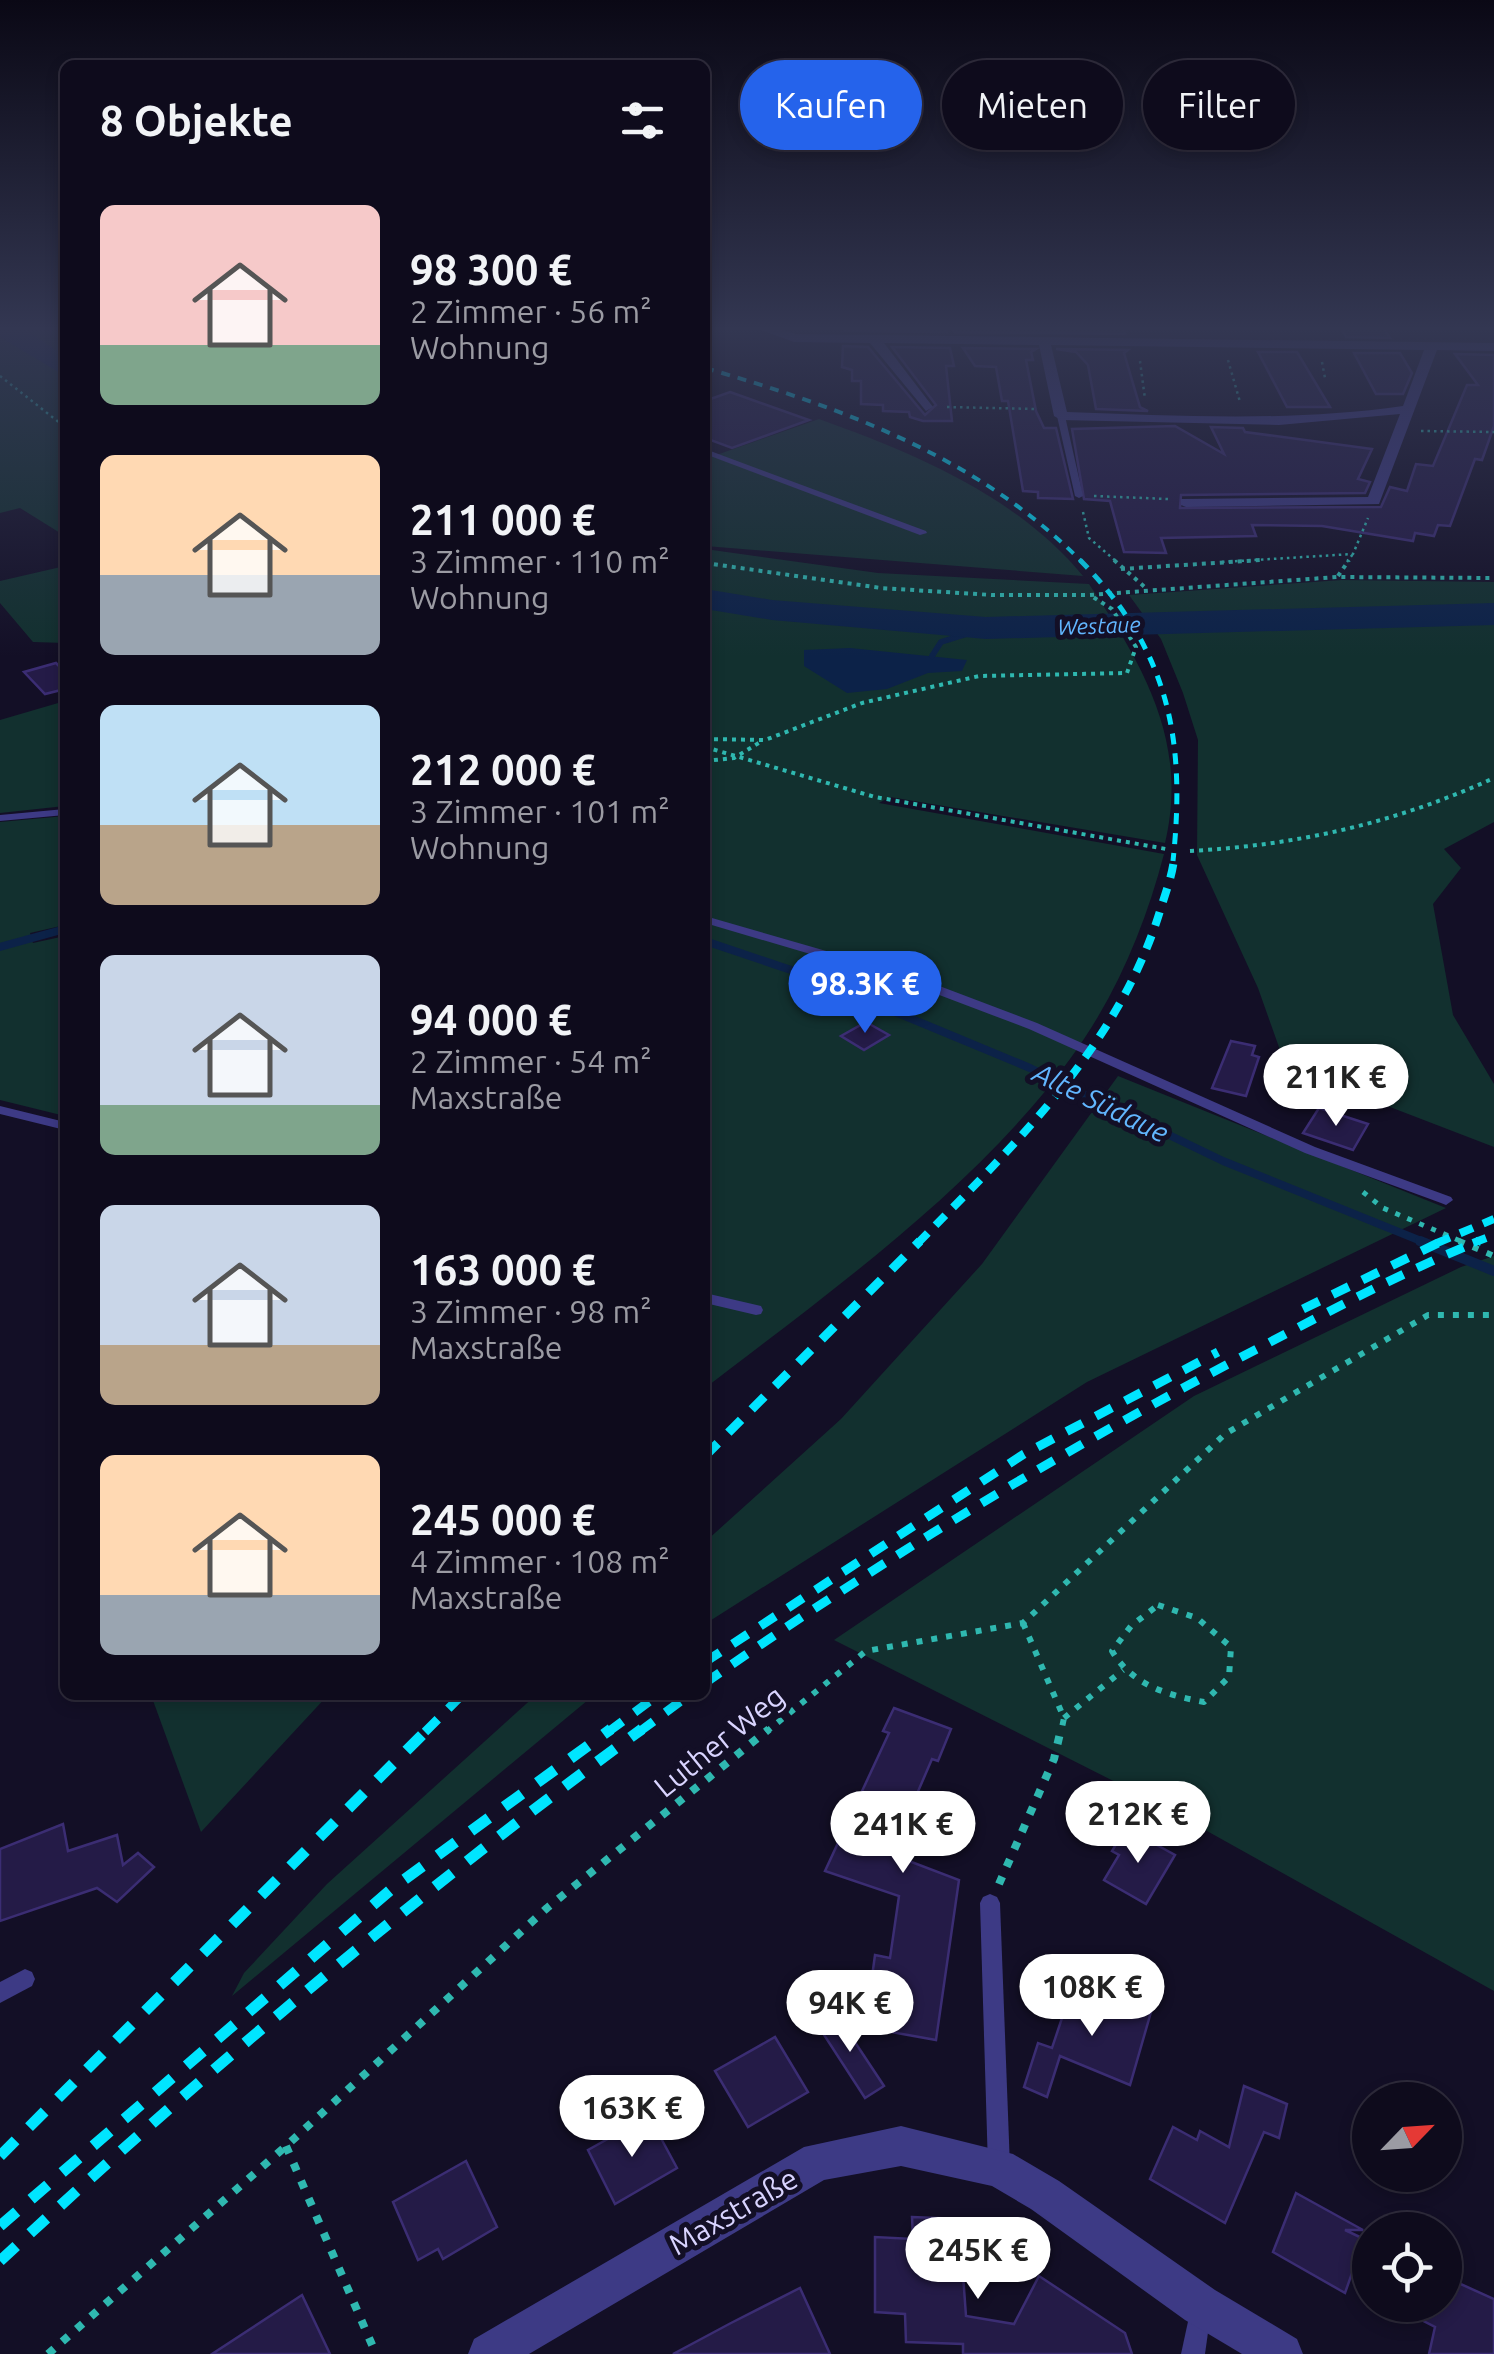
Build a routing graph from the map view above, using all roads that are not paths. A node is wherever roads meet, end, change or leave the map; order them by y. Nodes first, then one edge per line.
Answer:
1 (1066, 437) edge
2 (1401, 437) edge
3 (710, 453) edge
4 (1080, 496) road end
5 (1186, 502) road end
6 (923, 533) dead end
7 (60, 812) edge
8 (0, 818) edge
9 (710, 920) edge
10 (0, 1110) edge
11 (60, 1125) edge
12 (1446, 1200) dead end
13 (710, 1299) edge
14 (756, 1310) dead end
15 (990, 1903) road end
16 (25, 1979) dead end
17 (0, 1994) edge
18 (998, 2168) junction
19 (1200, 2305) junction
20 (488, 2354) edge
21 (1193, 2354) edge
22 (1282, 2354) edge

1 - 4 lane
2 - 5 street
3 - 6 lane
7 - 8 lane
9 - 12 lane
10 - 11 lane
13 - 14 lane
15 - 18 lane
16 - 17 lane
18 - 19 street, Maxstraße
18 - 20 street, Maxstraße
19 - 21 lane
19 - 22 street, Maxstraße

